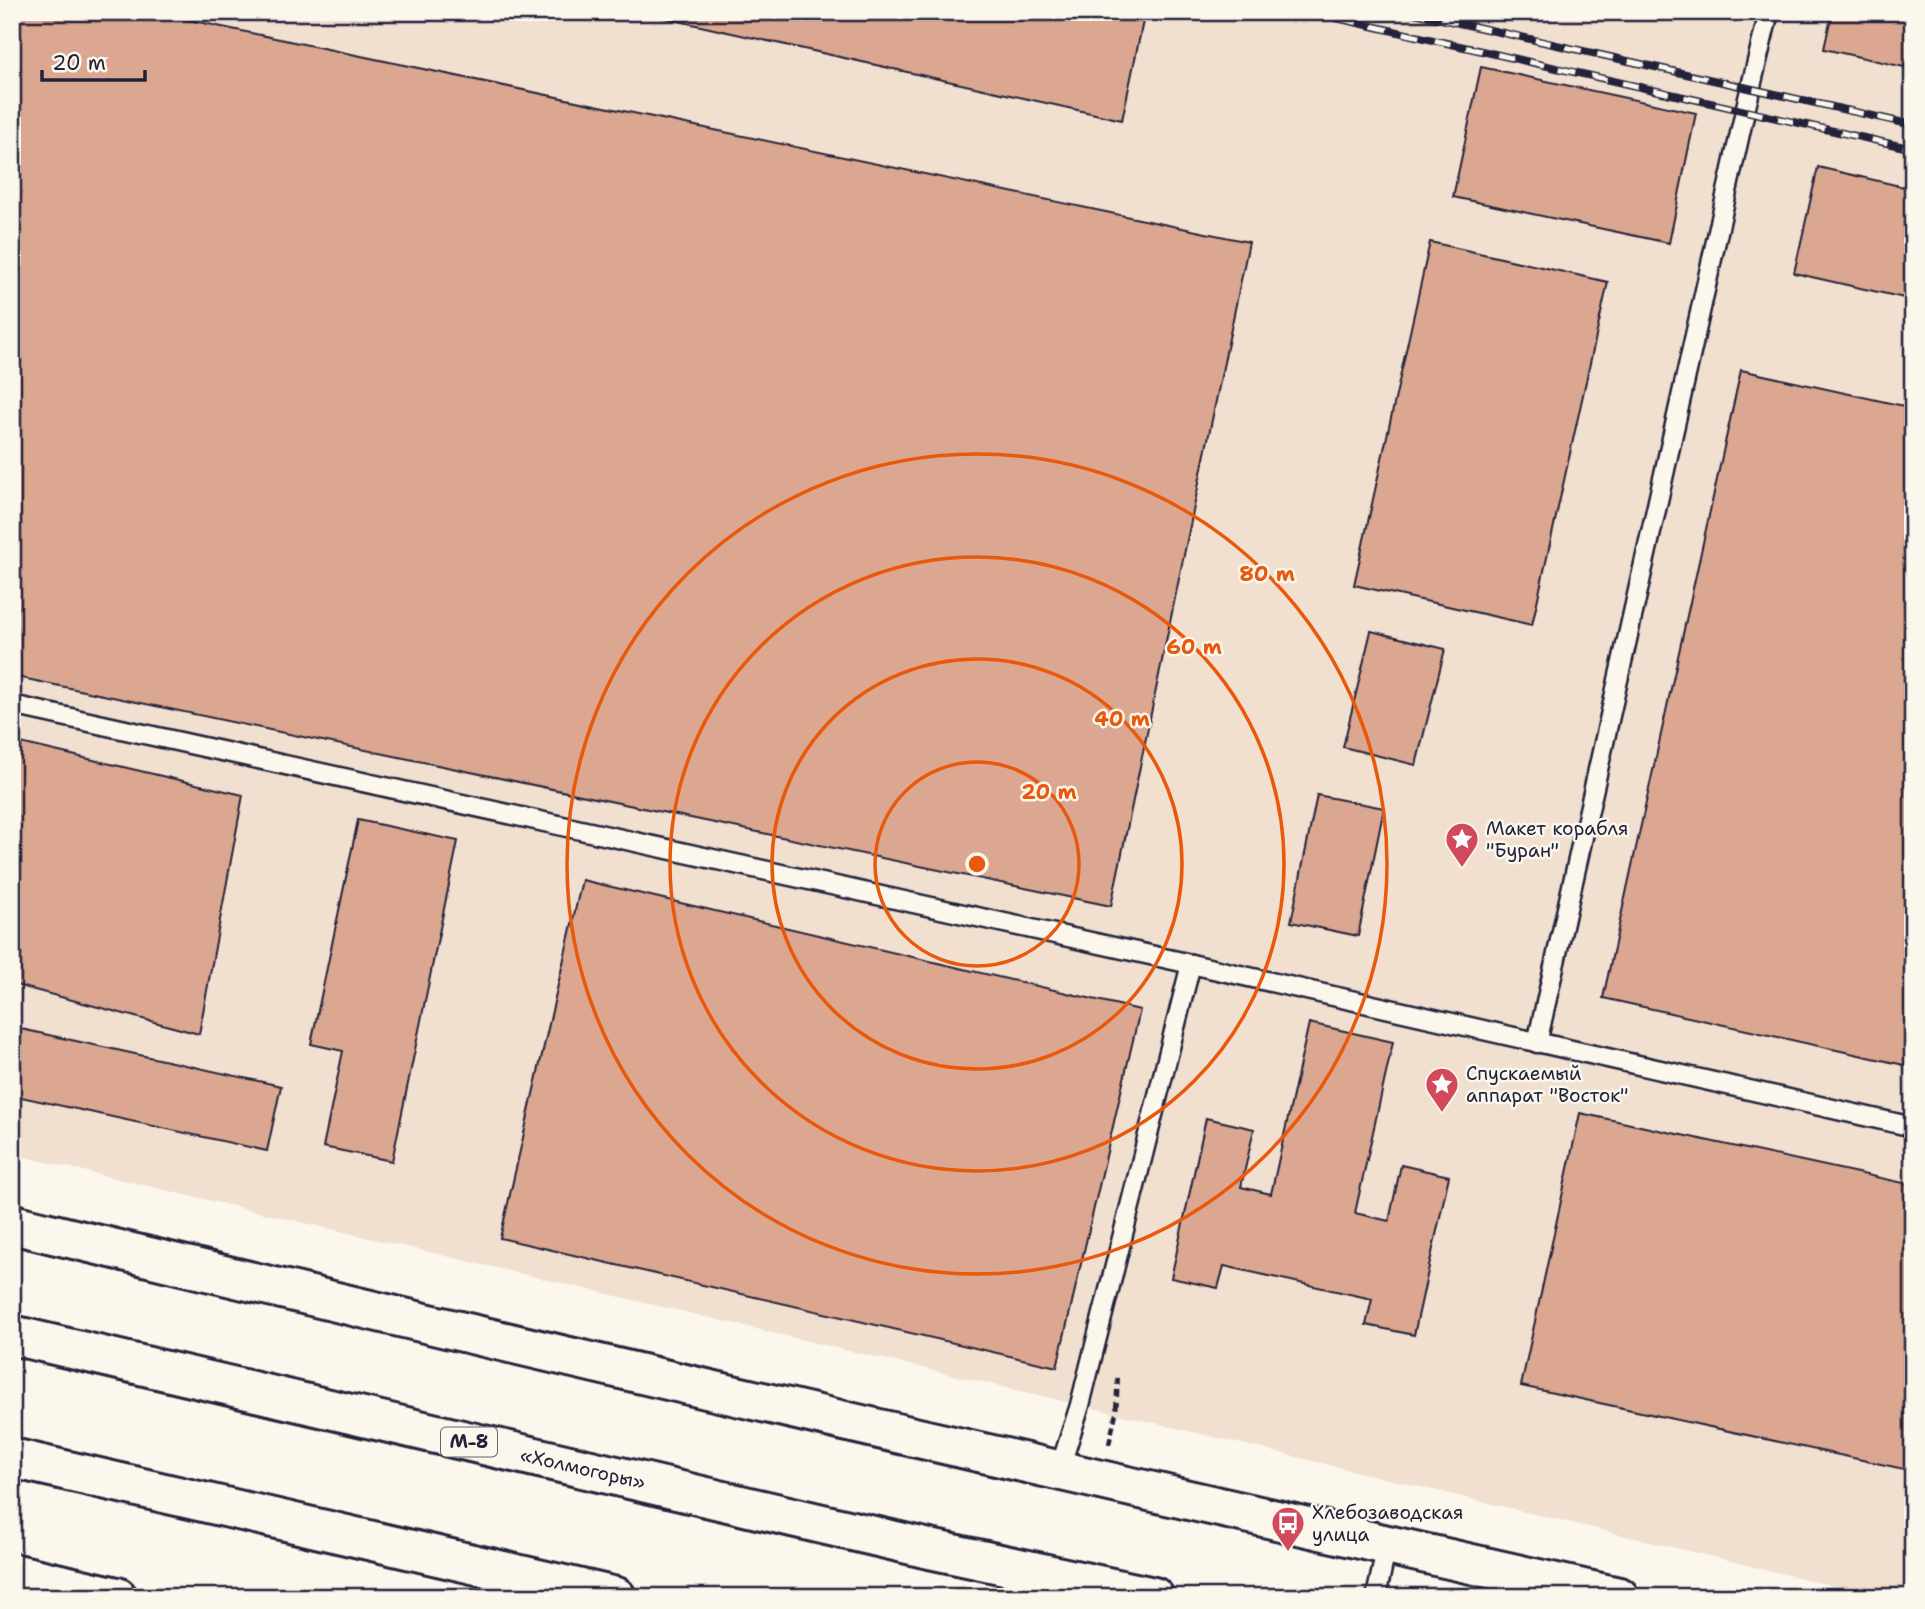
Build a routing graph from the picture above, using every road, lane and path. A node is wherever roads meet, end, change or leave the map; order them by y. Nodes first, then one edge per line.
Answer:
1 (1769, 12) edge
2 (12, 705) edge
3 (1191, 964) junction
4 (1537, 1043) junction
5 (1913, 1127) edge
6 (12, 1224) edge
7 (12, 1335) edge
8 (1118, 1360) dead end
9 (1109, 1444) dead end
10 (12, 1458) edge
11 (1059, 1471) junction
12 (1387, 1545) junction
13 (12, 1573) edge
14 (117, 1597) edge
15 (616, 1597) edge
16 (1154, 1597) edge
17 (1376, 1597) edge
18 (1619, 1597) edge

1 - 4 lane
2 - 3 lane
3 - 4 lane
3 - 11 lane
4 - 5 lane
6 - 11 main road
7 - 16 main road, «Холмогоры» / М-8
8 - 9 path
10 - 15 main road
11 - 12 main road
12 - 17 lane
12 - 18 main road
13 - 14 main road

